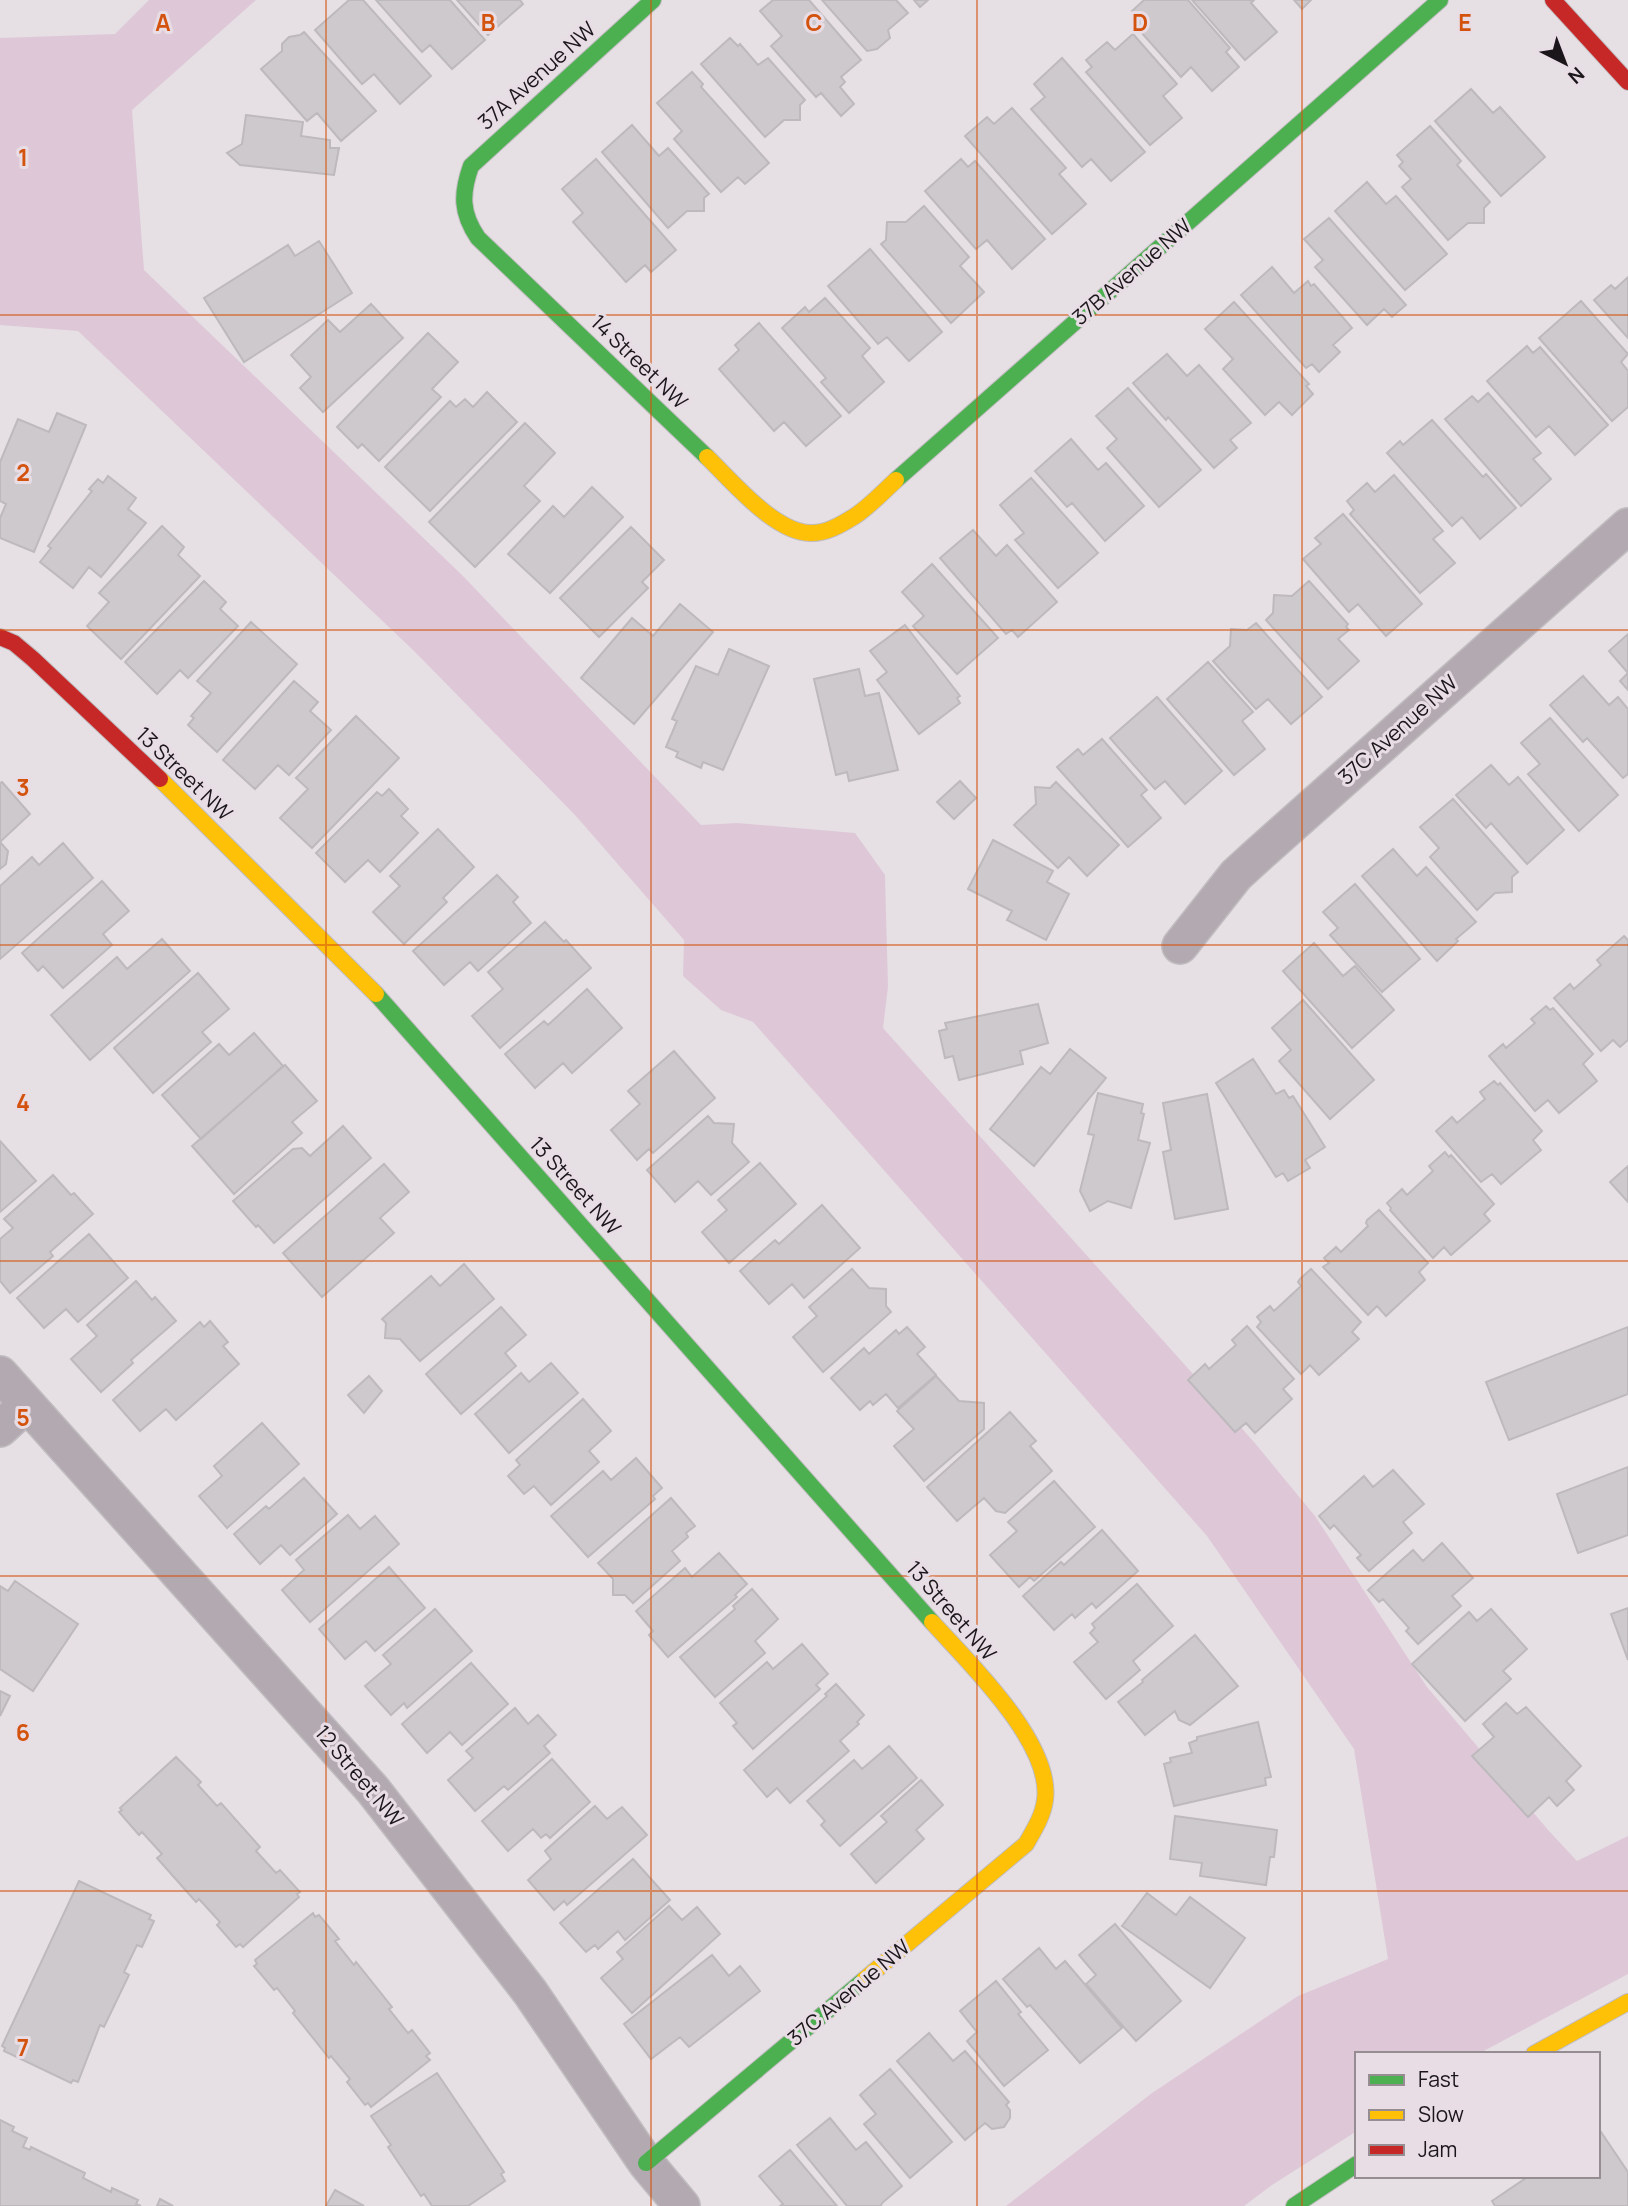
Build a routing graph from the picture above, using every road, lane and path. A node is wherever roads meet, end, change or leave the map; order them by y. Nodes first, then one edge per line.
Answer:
1 (653, 0) edge
2 (1440, 0) edge
3 (1553, 0) edge
4 (1628, 82) edge
5 (463, 192) joint
6 (1628, 526) edge
7 (817, 534) joint
8 (0, 637) edge
9 (1180, 946) dead end
10 (0, 1374) edge
11 (27, 1404) junction
12 (0, 1429) edge
13 (1044, 1815) joint
14 (1628, 2002) edge
15 (1538, 2052) edge
16 (646, 2163) junction
17 (1355, 2165) edge
18 (682, 2206) edge
19 (1294, 2206) edge

1 - 5 street, 37A Avenue NW
2 - 7 street, 37B Avenue NW
3 - 4 street
5 - 7 street, 14 Street NW
6 - 9 street, 37C Avenue NW
8 - 13 street, 13 Street NW
10 - 11 street, 12 Street NW
11 - 12 street
11 - 16 street, 12 Street NW
13 - 16 street, 37C Avenue NW
14 - 15 street
16 - 18 street, 12 Street NW
17 - 19 street

